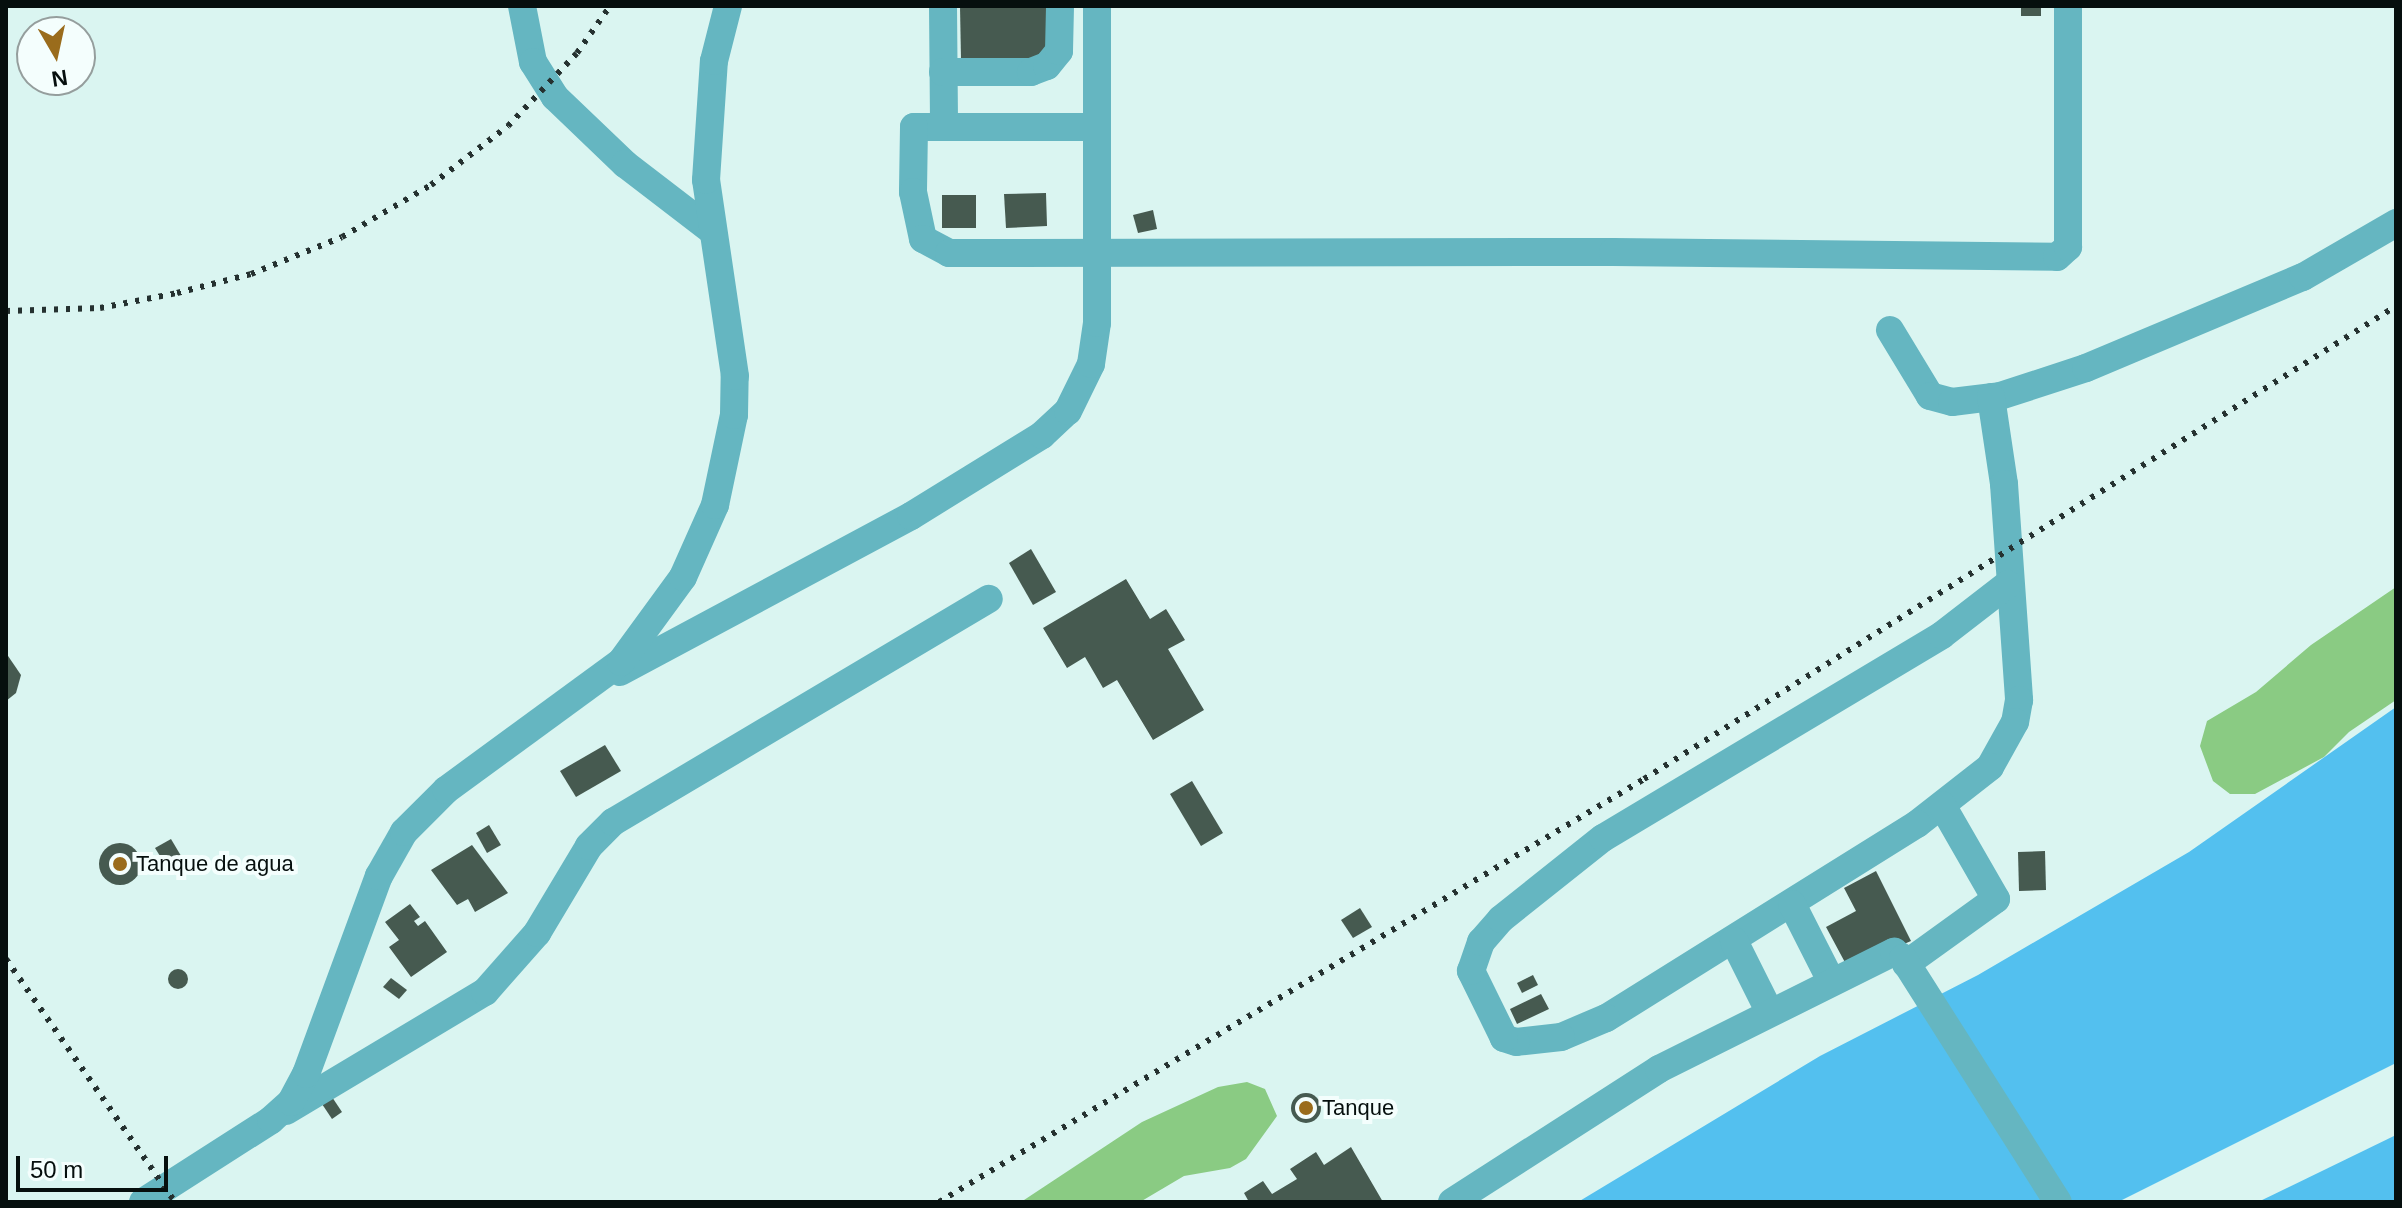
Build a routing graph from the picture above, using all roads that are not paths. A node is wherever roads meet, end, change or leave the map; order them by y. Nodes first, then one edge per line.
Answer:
1 (522, 6) edge
2 (728, 6) edge
3 (943, 6) edge
4 (1060, 6) edge
5 (1097, 6) edge
6 (2068, 6) edge
7 (943, 72) junction
8 (944, 127) junction
9 (1097, 127) junction
10 (2396, 223) edge
11 (711, 230) junction
12 (1098, 253) junction
13 (1890, 330) dead end
14 (1991, 397) junction
15 (2008, 584) junction
16 (989, 599) dead end
17 (589, 688) junction
18 (1942, 805) junction
19 (1792, 904) junction
20 (1734, 941) junction
21 (1906, 964) junction
22 (1831, 981) junction
23 (1769, 1011) junction
24 (271, 1120) junction
25 (143, 1202) edge
26 (1452, 1202) edge
27 (2058, 1202) edge

1 - 11 street
2 - 11 street
3 - 7 street
4 - 7 street
5 - 9 street
6 - 12 street
7 - 8 street
8 - 9 street
8 - 12 street
9 - 12 street
10 - 14 street
11 - 17 street
12 - 17 street
13 - 14 street
14 - 15 street
15 - 18 street
15 - 20 street
16 - 24 street
17 - 24 street
18 - 19 street
18 - 21 street
19 - 20 street
19 - 22 street
20 - 23 street
21 - 22 street
21 - 27 street
22 - 23 street
23 - 26 street
24 - 25 street

